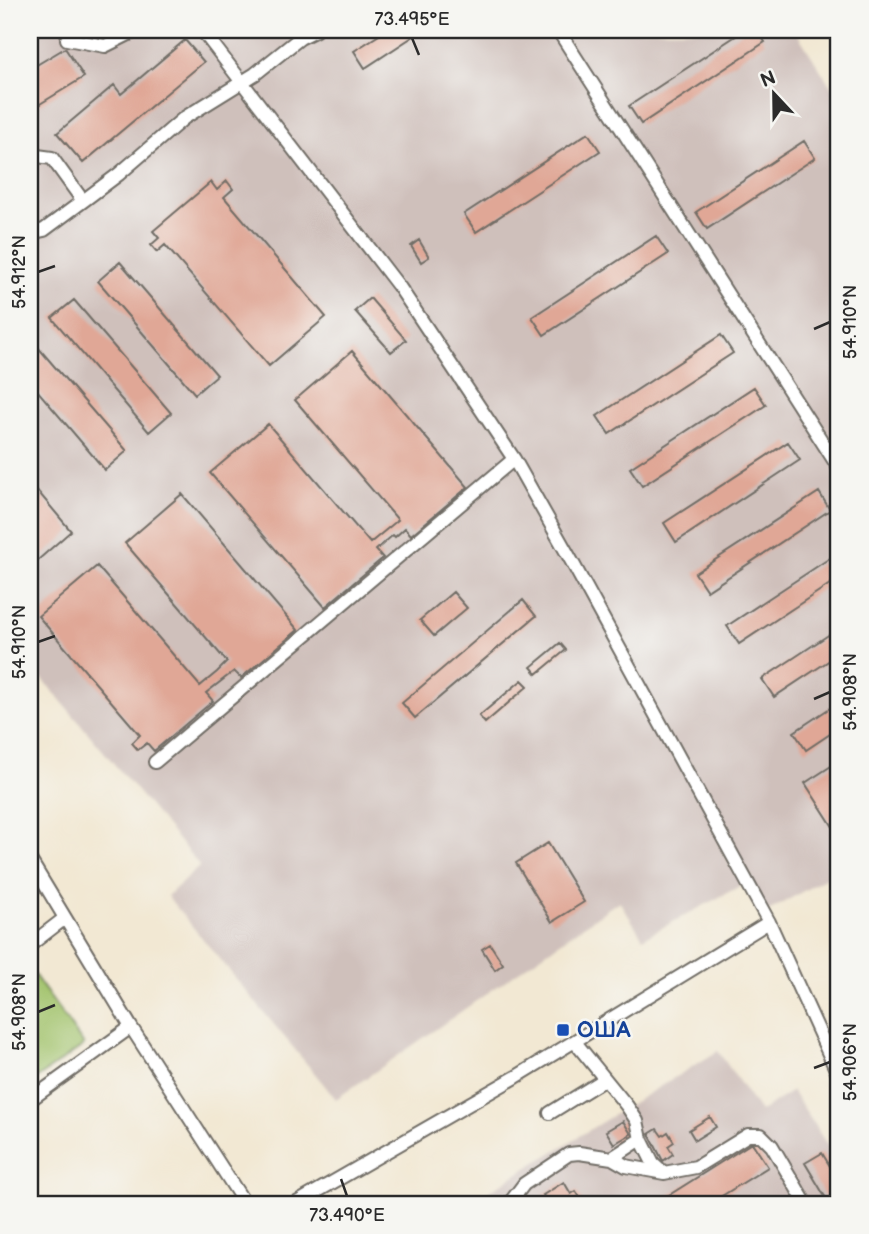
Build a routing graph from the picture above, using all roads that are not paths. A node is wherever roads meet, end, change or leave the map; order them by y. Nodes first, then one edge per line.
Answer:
1 (137, 30) edge
2 (202, 30) edge
3 (316, 30) edge
4 (558, 30) edge
5 (67, 39) dead end
6 (243, 81) junction
7 (30, 155) edge
8 (83, 201) junction
9 (30, 233) edge
10 (514, 459) junction
11 (839, 468) edge
12 (155, 762) dead end
13 (30, 860) edge
14 (65, 918) junction
15 (769, 922) junction
16 (30, 945) edge
17 (131, 1027) junction
18 (575, 1042) junction
19 (839, 1076) edge
20 (605, 1079) junction
21 (30, 1100) edge
22 (550, 1113) dead end
23 (641, 1139) junction
24 (612, 1158) junction
25 (664, 1173) junction
26 (245, 1204) edge
27 (295, 1204) edge
28 (509, 1204) edge
29 (806, 1204) edge

1 - 5 street
2 - 6 street
3 - 6 street
4 - 11 street
6 - 8 street
6 - 10 street
7 - 8 street
8 - 9 street
10 - 12 street
10 - 15 street
13 - 14 street
14 - 16 street
14 - 17 street
15 - 18 street
15 - 19 street
17 - 21 street
17 - 26 street
18 - 20 street
18 - 27 street
20 - 22 street
20 - 23 street
23 - 24 street
23 - 25 street
24 - 25 street
24 - 28 street
25 - 29 street

